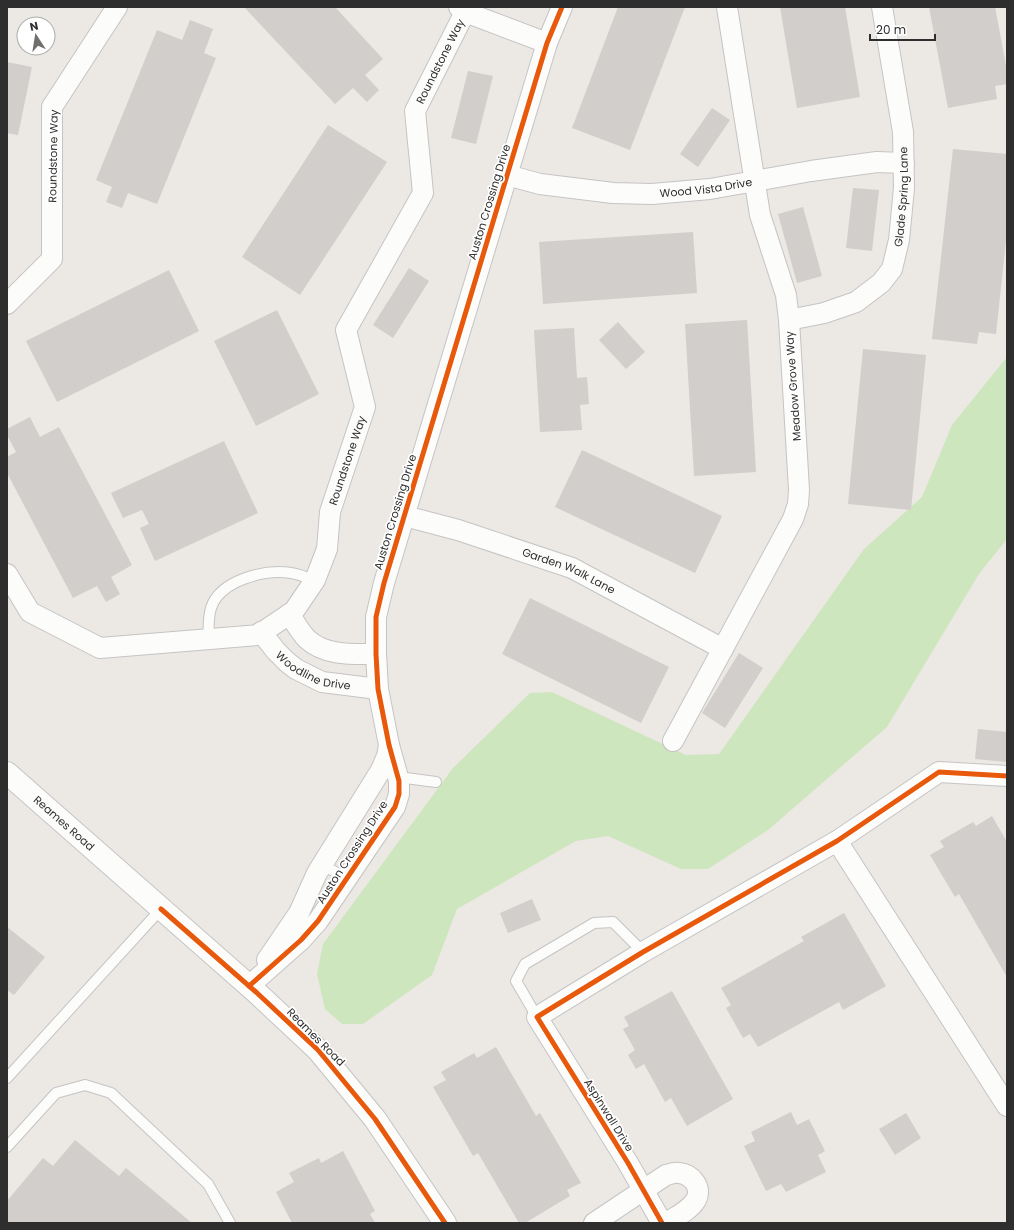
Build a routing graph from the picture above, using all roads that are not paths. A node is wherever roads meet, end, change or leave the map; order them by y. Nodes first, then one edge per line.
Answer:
1 (117, 7) edge
2 (562, 7) edge
3 (727, 7) edge
4 (882, 7) edge
5 (462, 10) edge
6 (547, 43) junction
7 (904, 163) junction
8 (507, 175) junction
9 (754, 180) junction
10 (7, 304) edge
11 (789, 320) junction
12 (405, 516) junction
13 (7, 574) edge
14 (315, 580) junction
15 (289, 614) junction
16 (261, 632) junction
17 (208, 639) junction
18 (723, 649) junction
19 (376, 654) junction
20 (378, 689) junction
21 (673, 740) dead end
22 (389, 745) junction
23 (7, 774) edge
24 (1007, 776) edge
25 (398, 777) junction
26 (436, 782) dead end
27 (837, 841) junction
28 (322, 865) junction
29 (347, 878) junction
30 (161, 909) junction
31 (643, 952) junction
32 (249, 986) junction
33 (537, 1017) junction
34 (7, 1078) edge
35 (1007, 1106) edge
36 (7, 1147) edge
37 (644, 1190) junction
38 (230, 1223) edge
39 (445, 1223) edge
40 (594, 1223) edge
41 (662, 1223) edge
42 (666, 1223) edge

1 - 10 street, Roundstone Way
2 - 6 street, Auston Crossing Drive
3 - 9 street, Meadow Grove Way
4 - 7 street, Glade Spring Lane
5 - 6 street, Roundstone Way
5 - 14 street, Roundstone Way
6 - 8 street, Auston Crossing Drive
7 - 9 street, Wood Vista Drive
7 - 11 street, Glade Spring Lane
8 - 9 street, Wood Vista Drive
8 - 12 street, Auston Crossing Drive
9 - 11 street, Meadow Grove Way
11 - 18 street, Meadow Grove Way
12 - 18 street, Garden Walk Lane
12 - 19 street, Auston Crossing Drive
13 - 17 street, Roundstone Way
14 - 15 street, Roundstone Way
14 - 17 lane
15 - 16 street, Roundstone Way
15 - 19 street, Woodline Drive
16 - 17 street, Roundstone Way
16 - 20 street, Woodline Drive
18 - 21 street, Meadow Grove Way
19 - 20 street, Auston Crossing Drive
20 - 22 street, Auston Crossing Drive
22 - 25 street, Auston Crossing Drive
22 - 28 street, Auston Crossing Drive
23 - 30 main road, Reames Road
24 - 27 street
25 - 26 lane
25 - 29 street, Auston Crossing Drive
27 - 31 street
27 - 35 street
28 - 29 lane
28 - 32 street, Auston Crossing Drive
29 - 32 street, Auston Crossing Drive
30 - 32 main road, Reames Road
30 - 34 lane
31 - 33 street
31 - 33 lane
32 - 39 main road, Reames Road
33 - 37 street, Aspinwall Drive
36 - 38 lane
37 - 40 street
37 - 41 street, Aspinwall Drive
37 - 42 street

